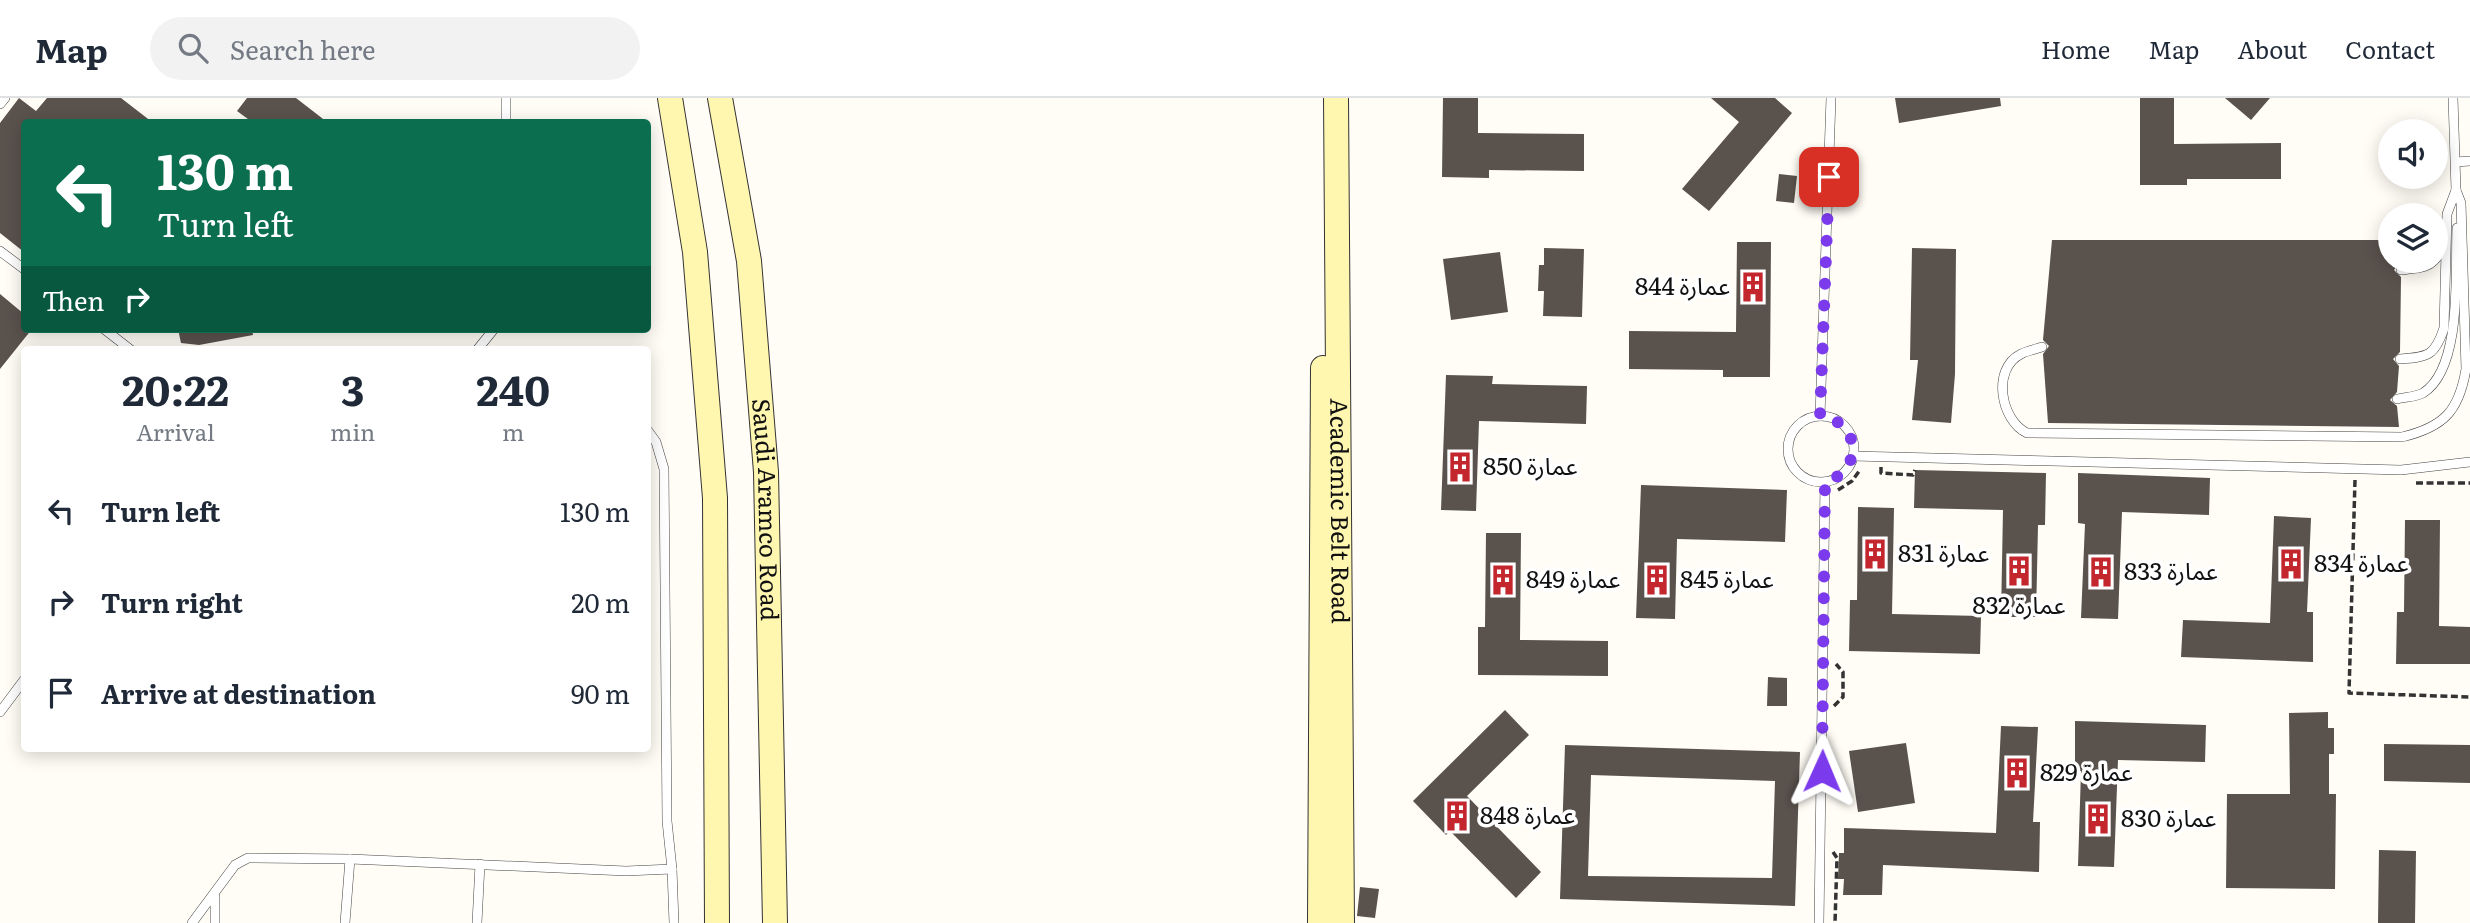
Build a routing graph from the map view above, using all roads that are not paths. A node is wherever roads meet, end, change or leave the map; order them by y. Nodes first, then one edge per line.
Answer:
1 (5, 98) edge
2 (506, 98) edge
3 (670, 98) edge
4 (720, 98) edge
5 (1324, 98) edge
6 (1336, 98) edge
7 (1831, 98) edge
8 (2453, 98) edge
9 (0, 104) edge
10 (506, 119) edge
11 (2470, 161) edge
12 (2456, 162) junction
13 (2457, 193) junction
14 (2448, 212) edge
15 (0, 251) edge
16 (21, 267) edge
17 (2445, 273) edge
18 (109, 333) edge
19 (126, 346) edge
20 (2042, 348) dead end
21 (2400, 359) dead end
22 (2397, 399) dead end
23 (1820, 416) junction
24 (651, 435) edge
25 (1853, 456) junction
26 (2470, 462) edge
27 (1825, 482) junction
28 (21, 684) edge
29 (0, 712) edge
30 (350, 859) junction
31 (480, 864) junction
32 (672, 869) junction
33 (215, 896) junction
34 (192, 923) edge
35 (215, 923) edge
36 (345, 923) edge
37 (477, 923) edge
38 (674, 923) edge
39 (718, 923) edge
40 (775, 923) edge
41 (1320, 923) edge
42 (1342, 923) edge
43 (1819, 923) edge

1 - 9 lane
2 - 10 lane
3 - 39 main road, Saudi Aramco Road
4 - 40 main road, Saudi Aramco Road
5 - 41 main road, Academic Belt Road
6 - 42 main road, Academic Belt Road
7 - 23 lane
8 - 12 lane
11 - 12 lane
12 - 13 lane
13 - 14 lane
13 - 20 lane
13 - 22 lane
15 - 16 lane
17 - 21 lane
18 - 19 lane
23 - 25 lane
23 - 27 lane
24 - 32 lane
25 - 26 lane
25 - 27 lane
27 - 43 lane
28 - 29 lane
30 - 31 lane
30 - 33 lane
30 - 36 lane
31 - 32 lane
31 - 37 lane
32 - 38 lane
33 - 34 lane
33 - 35 lane

